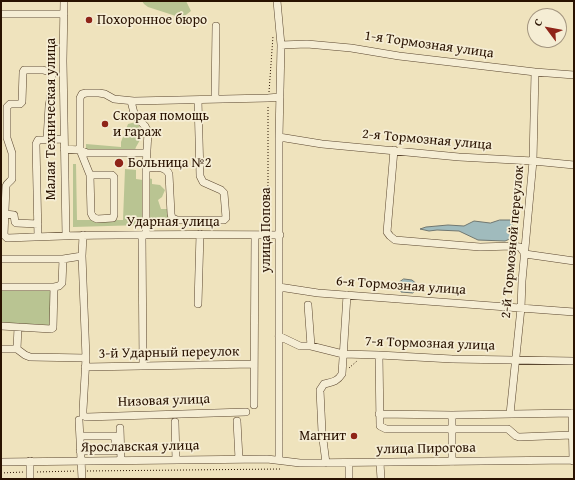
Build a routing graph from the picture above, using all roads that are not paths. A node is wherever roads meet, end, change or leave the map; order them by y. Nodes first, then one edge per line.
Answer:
1 (64, 1) edge
2 (278, 1) edge
3 (1, 14) edge
4 (64, 14) junction
5 (216, 26) dead end
6 (281, 45) junction
7 (536, 72) junction
8 (574, 75) edge
9 (280, 97) junction
10 (215, 99) junction
11 (198, 100) junction
12 (131, 101) junction
13 (279, 137) junction
14 (64, 139) junction
15 (47, 140) junction
16 (64, 149) junction
17 (80, 150) junction
18 (394, 150) junction
19 (146, 154) junction
20 (533, 161) junction
21 (574, 165) edge
22 (146, 168) junction
23 (90, 176) junction
24 (5, 214) junction
25 (38, 224) junction
26 (200, 234) junction
27 (255, 234) junction
28 (144, 235) junction
29 (280, 235) junction
30 (66, 236) junction
31 (83, 236) junction
32 (38, 237) junction
33 (525, 254) junction
34 (82, 256) junction
35 (1, 259) edge
36 (63, 259) junction
37 (574, 261) edge
38 (1, 287) edge
39 (54, 287) junction
40 (279, 287) junction
41 (347, 295) junction
42 (198, 304) dead end
43 (308, 305) dead end
44 (521, 308) junction
45 (574, 312) edge
46 (1, 326) edge
47 (18, 327) junction
48 (278, 336) junction
49 (311, 346) junction
50 (1, 349) edge
51 (17, 349) junction
52 (343, 354) junction
53 (379, 354) junction
54 (86, 358) junction
55 (516, 360) junction
56 (574, 361) edge
57 (254, 364) junction
58 (143, 366) junction
59 (85, 367) junction
60 (254, 405) dead end
61 (246, 412) dead end
62 (573, 413) edge
63 (379, 414) junction
64 (510, 414) junction
65 (452, 415) junction
66 (81, 418) junction
67 (237, 421) dead end
68 (174, 422) dead end
69 (120, 428) dead end
70 (452, 429) junction
71 (572, 435) junction
72 (80, 436) junction
73 (80, 451) junction
74 (239, 459) junction
75 (121, 460) junction
76 (176, 460) junction
77 (279, 460) junction
78 (573, 460) edge
79 (30, 461) junction
80 (82, 461) junction
81 (1, 462) edge
82 (452, 462) junction
83 (326, 463) junction
84 (349, 463) junction
85 (380, 463) junction
86 (30, 476) edge
87 (82, 479) edge
88 (349, 479) edge
89 (381, 479) edge

1 - 4 street, Малая Техническая улица
2 - 6 street, улица Попова
3 - 4 street
4 - 14 street, Малая Техническая улица
5 - 10 street
6 - 7 street, 1-я Тормозная улица
6 - 9 street, улица Попова
7 - 8 street, 1-я Тормозная улица
7 - 20 street, 2-й Тормозной переулок
9 - 10 street
9 - 13 street, улица Попова
10 - 11 street
11 - 12 street
11 - 22 street
12 - 17 street
12 - 19 street
13 - 18 street, 2-я Тормозная улица
13 - 29 street, улица Попова
14 - 15 street
14 - 16 street, Малая Техническая улица
15 - 24 street
15 - 25 street
16 - 17 street
16 - 30 street, Малая Техническая улица
17 - 19 street
17 - 23 street
18 - 20 street, 2-я Тормозная улица
18 - 33 street
19 - 22 street
20 - 21 street, 2-я Тормозная улица
20 - 33 street, 2-й Тормозной переулок
22 - 28 street
23 - 23 street
24 - 25 street
24 - 32 street, Ударная улица
25 - 32 street
26 - 27 street, Ударная улица
26 - 28 street, Ударная улица
26 - 42 street
27 - 29 street, Ударная улица
27 - 57 street, улица Попова
28 - 31 street, Ударная улица
28 - 58 street
29 - 40 street, улица Попова
30 - 31 street, Ударная улица
30 - 32 street, Ударная улица
31 - 34 street
33 - 37 street
33 - 44 street, 2-й Тормозной переулок
34 - 36 street
34 - 54 street
35 - 36 street
36 - 39 street
38 - 39 street
39 - 47 street
40 - 41 street, 6-я Тормозная улица
40 - 48 street, улица Попова
41 - 44 street, 6-я Тормозная улица
41 - 52 street
43 - 49 street
44 - 45 street, 6-я Тормозная улица
44 - 55 street, 2-й Тормозной переулок
46 - 47 street
47 - 51 street
48 - 49 street, 7-я Тормозная улица
48 - 77 street, улица Попова
49 - 52 street, 7-я Тормозная улица
50 - 51 street
51 - 54 street
52 - 53 street, 7-я Тормозная улица
52 - 83 street
53 - 55 street, 7-я Тормозная улица
53 - 63 street
54 - 59 street
55 - 56 street, 7-я Тормозная улица
55 - 64 street, 2-й Тормозной переулок
57 - 58 street, 3-й Ударный переулок
57 - 60 street, улица Попова
58 - 59 street, 3-й Ударный переулок
59 - 66 street
61 - 66 street, Низовая улица
62 - 64 street
62 - 71 street
63 - 65 street
63 - 70 street
64 - 65 street
65 - 70 street
66 - 72 street
67 - 74 street
68 - 76 street
69 - 75 street
70 - 71 street
70 - 82 street
71 - 78 street
72 - 73 street
72 - 73 street
73 - 80 street
74 - 76 street, Ярославская улица
74 - 77 street, Ярославская улица
75 - 76 street, Ярославская улица
75 - 80 street, Ярославская улица
77 - 83 street, улица Пирогова
78 - 82 street, улица Пирогова
79 - 80 street, Ярославская улица
79 - 81 street, Ярославская улица
79 - 86 street
80 - 87 street
82 - 85 street, улица Пирогова
83 - 84 street, улица Пирогова
84 - 85 street, улица Пирогова
84 - 88 street
85 - 89 street

